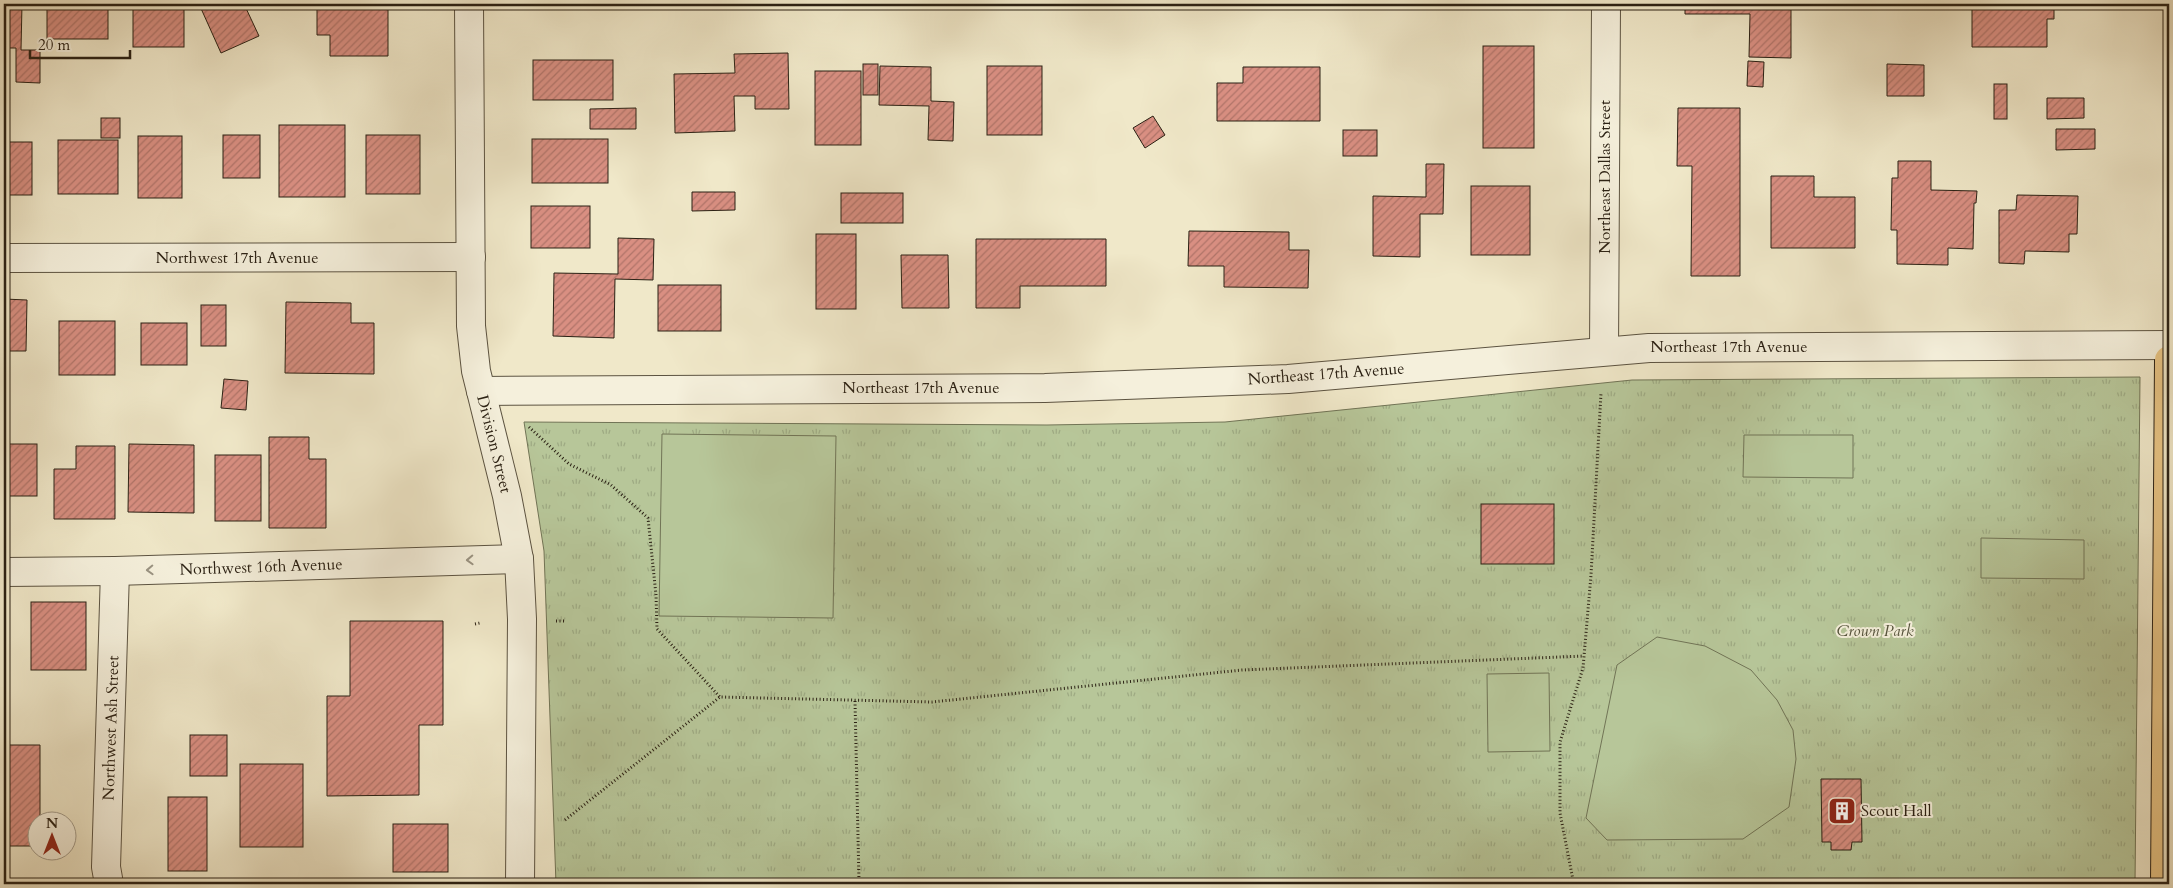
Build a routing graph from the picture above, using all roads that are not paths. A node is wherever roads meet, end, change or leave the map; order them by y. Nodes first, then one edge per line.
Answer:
1 (469, 4) edge
2 (1606, 4) edge
3 (471, 257) junction
4 (4, 258) edge
5 (2169, 345) edge
6 (1604, 351) junction
7 (2169, 360) edge
8 (481, 391) junction
9 (519, 559) junction
10 (115, 571) junction
11 (4, 572) edge
12 (109, 884) edge
13 (520, 884) edge
14 (2165, 884) edge

1 - 3 street, Division Street
2 - 6 street, Northeast Dallas Street
3 - 4 street, Northwest 17th Avenue
3 - 8 street, Division Street
5 - 6 street, Northeast 17th Avenue
6 - 8 street, Northeast 17th Avenue
7 - 14 main road
8 - 9 street, Division Street
9 -> 10 street, Northwest 16th Avenue
9 - 13 street, Division Street
10 - 11 street, Northwest 16th Avenue
10 - 12 street, Northwest Ash Street

